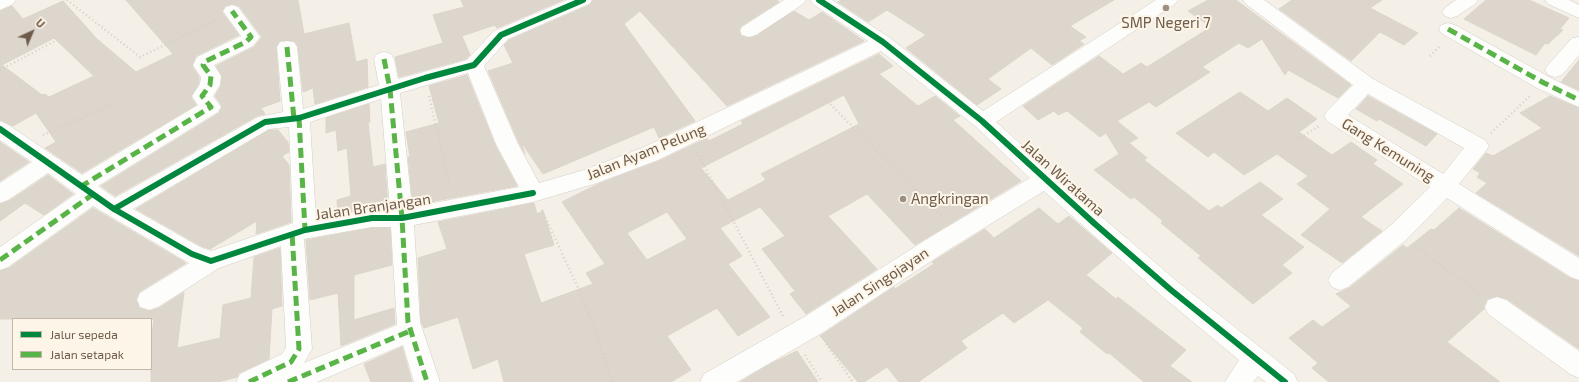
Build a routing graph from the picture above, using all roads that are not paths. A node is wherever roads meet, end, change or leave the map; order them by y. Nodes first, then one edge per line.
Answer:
1 (7, 0) edge
2 (583, 0) edge
3 (797, 0) edge
4 (819, 0) edge
5 (1169, 0) edge
6 (1252, 0) edge
7 (1469, 0) edge
8 (1554, 0) edge
9 (0, 4) edge
10 (232, 11) road end
11 (1579, 12) edge
12 (749, 31) dead end
13 (883, 42) junction
14 (1579, 43) edge
15 (287, 47) dead end
16 (384, 59) dead end
17 (474, 65) junction
18 (1549, 76) junction
19 (1366, 84) junction
20 (390, 89) junction
21 (1579, 100) edge
22 (296, 118) junction
23 (982, 121) junction
24 (0, 129) edge
25 (46, 163) junction
26 (1046, 179) junction
27 (1445, 186) junction
28 (86, 191) junction
29 (533, 193) junction
30 (0, 194) edge
31 (114, 209) junction
32 (402, 218) junction
33 (298, 231) junction
34 (0, 260) edge
35 (211, 261) junction
36 (1579, 270) edge
37 (1340, 280) dead end
38 (149, 300) dead end
39 (1497, 307) road end
40 (410, 331) junction
41 (1255, 359) junction
42 (1579, 366) edge
43 (252, 382) edge
44 (288, 382) edge
45 (427, 382) edge
46 (713, 382) edge
47 (1238, 382) edge
48 (1284, 382) edge

1 - 9 street
2 - 17 street
3 - 12 street
4 - 13 street, Jalan Wiratama
5 - 23 street
6 - 19 street
7 - 18 street
8 - 11 street
10 - 28 street
13 - 23 street, Jalan Wiratama
13 - 29 street, Jalan Ayam Pelung
14 - 18 street
15 - 22 street
16 - 20 street
17 - 20 street
17 - 29 street
18 - 21 street
19 - 27 street, Gang Kemuning
19 - 27 street
20 - 22 street
20 - 32 street
22 - 31 street
22 - 33 street
23 - 26 street, Jalan Wiratama
24 - 25 street
25 - 28 street
25 - 30 street
26 - 41 street, Jalan Wiratama
26 - 46 street, Jalan Singojayan
27 - 36 street, Gang Kemuning
27 - 37 street
28 - 31 street
28 - 34 street
29 - 32 street, Jalan Branjangan
31 - 35 street
32 - 33 street, Jalan Branjangan
32 - 40 street
33 - 35 street, Jalan Branjangan
33 - 43 street
35 - 38 street, Jalan Branjangan
39 - 42 street
40 - 44 street
40 - 45 street
41 - 47 street
41 - 48 street, Jalan Wiratama

